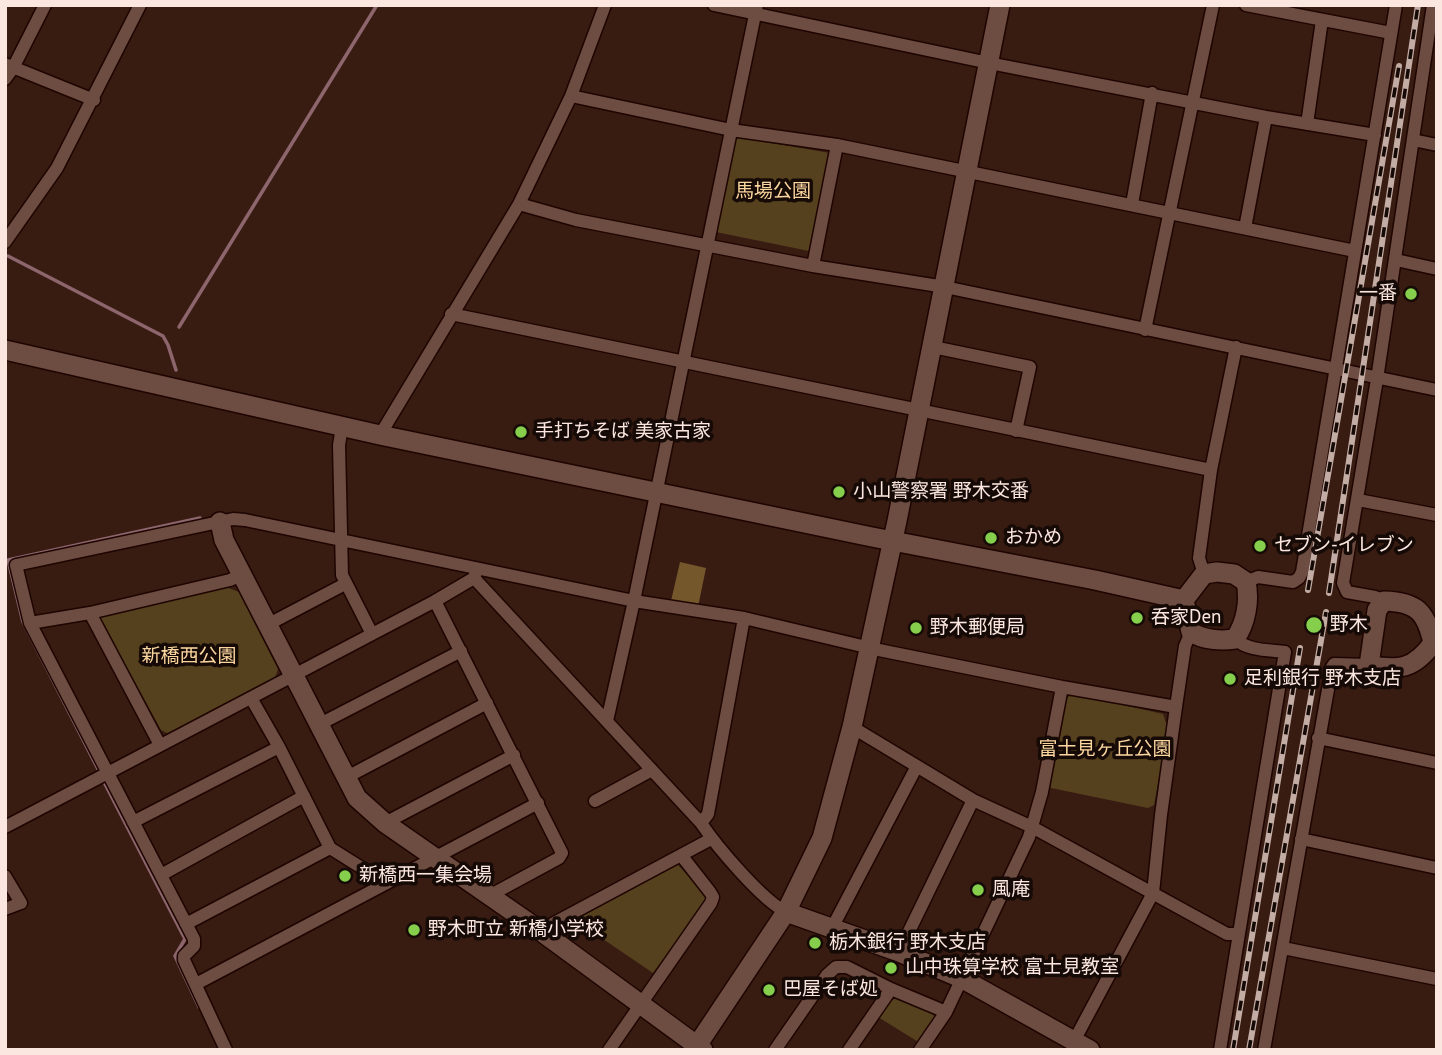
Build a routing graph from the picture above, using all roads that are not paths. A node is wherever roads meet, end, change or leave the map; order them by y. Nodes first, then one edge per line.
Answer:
1 (45, 5) edge
2 (140, 5) edge
3 (605, 5) edge
4 (714, 5) edge
5 (1000, 5) edge
6 (1213, 5) edge
7 (1246, 5) edge
8 (1396, 5) edge
9 (1433, 5) edge
10 (757, 9) edge
11 (1322, 20) junction
12 (1391, 33) junction
13 (1432, 44) edge
14 (989, 63) junction
15 (9, 66) edge
16 (5, 79) edge
17 (1152, 93) junction
18 (571, 96) junction
19 (94, 100) junction
20 (1192, 103) junction
21 (1266, 117) junction
22 (1307, 124) junction
23 (731, 130) junction
24 (1375, 135) junction
25 (1413, 140) junction
26 (837, 145) junction
27 (1437, 145) edge
28 (968, 171) junction
29 (519, 204) junction
30 (1132, 204) junction
31 (1170, 212) junction
32 (1245, 228) junction
33 (5, 242) edge
34 (708, 244) junction
35 (1354, 251) junction
36 (1396, 260) junction
37 (813, 266) junction
38 (1437, 269) edge
39 (945, 287) junction
40 (451, 314) junction
41 (1145, 330) junction
42 (933, 346) junction
43 (1236, 347) junction
44 (5, 350) edge
45 (683, 363) junction
46 (1334, 370) junction
47 (1377, 379) junction
48 (1437, 390) edge
49 (919, 410) junction
50 (342, 427) junction
51 (1016, 431) junction
52 (380, 435) junction
53 (1211, 470) junction
54 (656, 492) junction
55 (1358, 500) junction
56 (1437, 515) edge
57 (220, 522) junction
58 (342, 540) junction
59 (892, 540) junction
60 (476, 573) junction
61 (1204, 574) junction
62 (241, 575) junction
63 (1246, 582) junction
64 (345, 584) junction
65 (1184, 600) junction
66 (435, 601) junction
67 (634, 601) junction
68 (1384, 601) junction
69 (90, 613) junction
70 (744, 618) junction
71 (30, 623) junction
72 (267, 625) junction
73 (1191, 632) junction
74 (372, 634) junction
75 (1236, 639) junction
76 (1435, 643) edge
77 (869, 647) junction
78 (461, 652) junction
79 (1369, 665) junction
80 (293, 675) junction
81 (1062, 687) junction
82 (251, 698) junction
83 (487, 703) junction
84 (1176, 707) junction
85 (607, 721) junction
86 (320, 724) junction
87 (852, 727) junction
88 (1318, 738) junction
89 (160, 745) junction
90 (279, 747) junction
91 (514, 755) junction
92 (1437, 763) edge
93 (917, 766) junction
94 (652, 770) junction
95 (107, 773) junction
96 (347, 777) junction
97 (304, 796) junction
98 (973, 800) junction
99 (595, 801) dead end
100 (538, 803) junction
101 (133, 822) junction
102 (385, 823) junction
103 (701, 824) junction
104 (5, 827) edge
105 (1032, 827) junction
106 (711, 839) junction
107 (1301, 839) junction
108 (330, 848) junction
109 (681, 855) junction
110 (435, 857) junction
111 (1437, 868) edge
112 (161, 875) junction
113 (5, 876) edge
114 (386, 883) junction
115 (1153, 893) junction
116 (489, 896) junction
117 (5, 909) edge
118 (786, 912) junction
119 (186, 924) junction
120 (832, 928) junction
121 (542, 932) junction
122 (1238, 934) junction
123 (1283, 948) junction
124 (900, 952) junction
125 (961, 978) junction
126 (1437, 979) edge
127 (196, 985) junction
128 (891, 989) junction
129 (641, 1004) junction
130 (946, 1012) junction
131 (1082, 1045) edge
132 (698, 1048) edge
133 (226, 1050) edge
134 (609, 1050) edge
135 (775, 1050) edge
136 (849, 1050) edge
137 (920, 1050) edge
138 (1220, 1050) edge
139 (1264, 1050) edge

1 - 15 street
2 - 19 street
3 - 18 street
4 - 10 street
5 - 14 street
6 - 20 street
7 - 11 street
8 - 12 street
9 - 13 street
10 - 14 street
10 - 23 street
11 - 12 street
11 - 22 street
12 - 24 street
13 - 25 street
14 - 17 street
14 - 28 street
15 - 16 street
15 - 19 street
17 - 20 street
17 - 30 street
18 - 23 street
18 - 29 street
19 - 33 street
20 - 21 street
20 - 31 street
21 - 22 street
21 - 32 street
22 - 24 street
23 - 26 street
23 - 34 street
24 - 35 street
25 - 27 street
25 - 36 street
26 - 28 street
26 - 37 street
28 - 30 street
28 - 39 street
29 - 34 street
29 - 40 street
30 - 31 street
31 - 32 street
31 - 41 street
32 - 35 street
34 - 37 street
34 - 45 street
35 - 46 street
36 - 38 street
36 - 47 street
37 - 39 street
39 - 41 street
39 - 42 street
40 - 45 street
40 - 52 street
41 - 43 street
42 - 49 street
42 - 51 street
43 - 46 street
43 - 53 street
44 - 50 street
45 - 49 street
45 - 54 street
46 - 47 street
46 - 63 street
47 - 48 street
47 - 55 street
49 - 51 street
49 - 59 street
50 - 52 street
50 - 58 street
51 - 53 street
52 - 54 street
53 - 61 street
54 - 59 street
54 - 67 street
55 - 56 street
55 - 68 street
57 - 58 street
57 - 62 street
57 - 71 street
58 - 60 street
58 - 64 street
59 - 65 street
59 - 77 street
60 - 66 street
60 - 67 street
60 - 85 street
61 - 63 street
61 - 65 street
62 - 69 street
62 - 72 street
63 - 75 street
64 - 72 street
64 - 74 street
65 - 73 street
66 - 74 street
66 - 78 street
67 - 70 street
67 - 85 street
68 - 76 street
68 - 79 street
69 - 71 street
69 - 89 street
70 - 77 street
70 - 103 street
71 - 95 street
72 - 80 street
73 - 75 street
73 - 84 street
74 - 80 street
75 - 122 street
76 - 79 street
77 - 81 street
77 - 87 street
78 - 83 street
78 - 86 street
79 - 88 street
80 - 82 street
80 - 86 street
81 - 84 street
81 - 105 street
82 - 89 street
82 - 90 street
83 - 91 street
83 - 96 street
84 - 115 street
85 - 94 street
86 - 96 street
87 - 93 street
87 - 118 street
88 - 92 street
88 - 107 street
89 - 95 street
90 - 97 street
90 - 101 street
91 - 100 street
91 - 102 street
93 - 98 street
93 - 120 street
94 - 99 street
94 - 103 street
95 - 101 street
95 - 104 street
96 - 102 street
97 - 108 street
97 - 112 street
98 - 105 street
98 - 124 street
100 - 110 street
100 - 116 street
101 - 112 street
102 - 110 street
103 - 106 street
105 - 115 street
105 - 125 street
106 - 109 street
106 - 118 street
107 - 111 street
107 - 123 street
108 - 114 street
108 - 119 street
109 - 121 street
109 - 129 street
110 - 114 street
110 - 116 street
112 - 119 street
113 - 117 street
114 - 127 street
115 - 122 street
115 - 131 street
116 - 121 street
118 - 120 street
118 - 132 street
119 - 127 street
120 - 124 street
121 - 129 street
122 - 138 street
123 - 126 street
123 - 139 street
124 - 125 street
125 - 130 street
125 - 131 street
127 - 133 street
128 - 130 street
128 - 135 street
128 - 136 street
129 - 132 street
129 - 134 street
130 - 137 street

